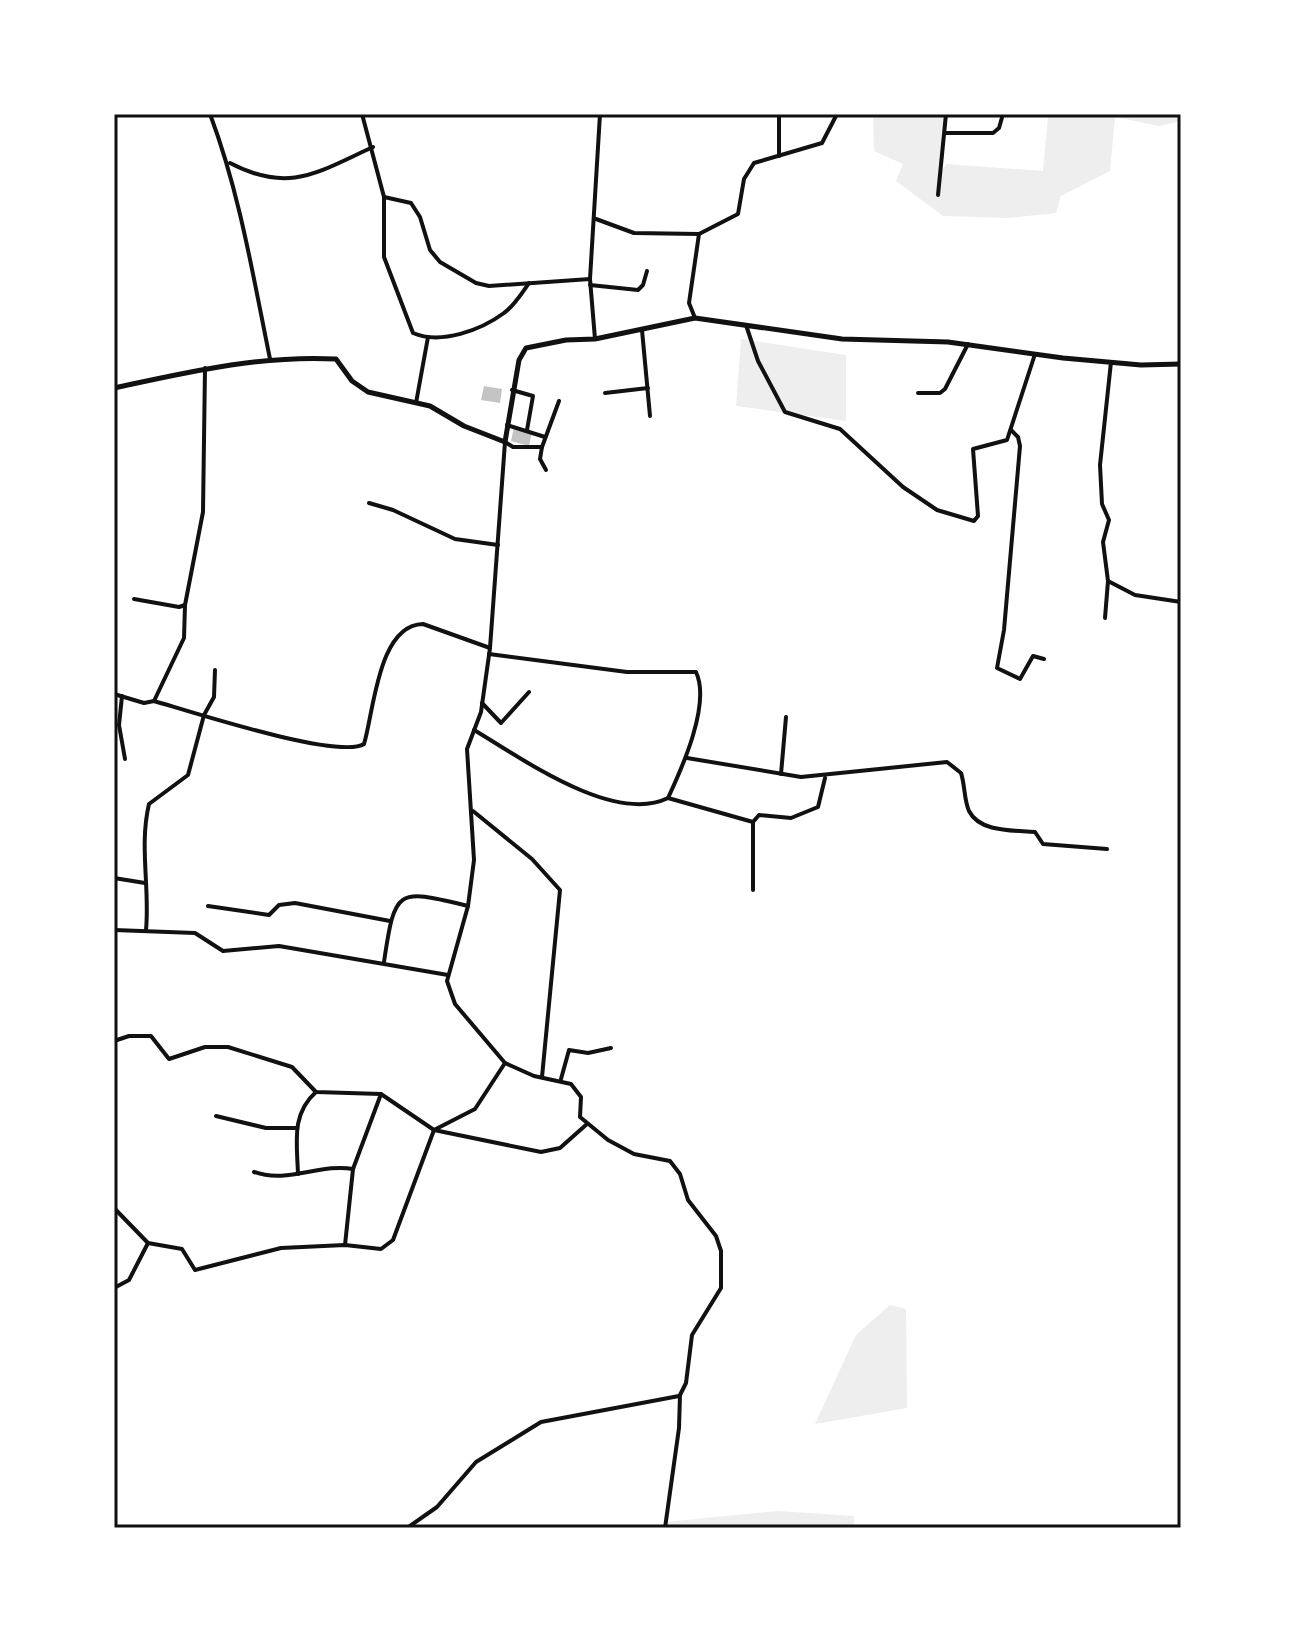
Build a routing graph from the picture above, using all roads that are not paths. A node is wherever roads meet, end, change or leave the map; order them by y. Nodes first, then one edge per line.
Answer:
1 (210, 114) edge
2 (362, 114) edge
3 (600, 114) edge
4 (779, 114) edge
5 (837, 114) edge
6 (946, 114) edge
7 (1003, 114) edge
8 (945, 133) junction
9 (373, 147) junction
10 (779, 156) junction
11 (228, 163) junction
12 (938, 195) dead end
13 (384, 197) junction
14 (596, 219) junction
15 (699, 234) junction
16 (647, 271) dead end
17 (590, 279) junction
18 (529, 283) junction
19 (590, 285) junction
20 (695, 318) junction
21 (745, 323) junction
22 (642, 330) junction
23 (428, 337) junction
24 (595, 339) junction
25 (968, 344) junction
26 (1035, 352) junction
27 (270, 359) junction
28 (1111, 362) junction
29 (1181, 364) edge
30 (205, 368) junction
31 (114, 388) edge
32 (648, 388) junction
33 (512, 390) junction
34 (605, 393) dead end
35 (918, 393) dead end
36 (559, 401) dead end
37 (416, 403) junction
38 (650, 416) dead end
39 (507, 425) junction
40 (527, 430) junction
41 (1011, 430) junction
42 (545, 437) junction
43 (505, 442) junction
44 (542, 447) junction
45 (546, 470) dead end
46 (369, 503) dead end
47 (498, 545) junction
48 (1108, 581) junction
49 (134, 599) dead end
50 (1181, 602) edge
51 (185, 605) junction
52 (1105, 618) dead end
53 (490, 651) junction
54 (1044, 659) dead end
55 (215, 670) dead end
56 (529, 692) dead end
57 (114, 694) edge
58 (122, 696) junction
59 (154, 701) junction
60 (482, 703) junction
61 (204, 715) junction
62 (786, 717) dead end
63 (474, 730) junction
64 (687, 758) junction
65 (125, 759) dead end
66 (781, 774) junction
67 (825, 777) junction
68 (668, 798) junction
69 (473, 811) junction
70 (753, 822) junction
71 (1107, 849) dead end
72 (114, 878) edge
73 (145, 883) junction
74 (753, 890) dead end
75 (208, 906) dead end
76 (468, 906) junction
77 (390, 921) junction
78 (114, 930) edge
79 (146, 930) junction
80 (384, 962) junction
81 (448, 975) junction
82 (114, 1041) edge
83 (611, 1048) dead end
84 (505, 1063) junction
85 (542, 1077) junction
86 (561, 1079) junction
87 (316, 1092) junction
88 (381, 1094) junction
89 (216, 1116) dead end
90 (587, 1124) junction
91 (296, 1128) junction
92 (434, 1130) junction
93 (353, 1169) junction
94 (254, 1172) dead end
95 (298, 1174) junction
96 (114, 1208) edge
97 (148, 1243) junction
98 (345, 1245) junction
99 (114, 1288) edge
100 (680, 1395) junction
101 (407, 1528) edge
102 (665, 1528) edge

1 - 11 street
2 - 9 street
3 - 14 street
4 - 10 street
5 - 10 street
6 - 8 street
7 - 8 street
8 - 12 street
9 - 11 street
9 - 13 street
10 - 15 street
11 - 27 street
13 - 18 street
13 - 23 street
14 - 15 street
14 - 17 street
15 - 20 street
16 - 19 street
17 - 18 street
17 - 19 street
18 - 23 street
19 - 24 street
20 - 21 street
20 - 22 street
21 - 25 street
21 - 41 street
22 - 24 street
22 - 32 street
23 - 37 street
24 - 33 street
25 - 26 street
25 - 35 street
26 - 28 street
26 - 41 street
27 - 30 street
27 - 37 street
28 - 29 street
28 - 48 street
30 - 31 street
30 - 51 street
32 - 34 street
32 - 38 street
33 - 39 street
33 - 40 street
36 - 42 street
37 - 43 street
39 - 40 street
39 - 43 street
40 - 42 street
41 - 54 street
42 - 44 street
43 - 44 street
43 - 47 street
44 - 45 street
46 - 47 street
47 - 53 street
48 - 50 street
48 - 52 street
49 - 51 street
51 - 59 street
53 - 60 street
53 - 61 street
53 - 64 street
55 - 61 street
56 - 60 street
57 - 58 street
58 - 59 street
58 - 65 street
59 - 61 street
60 - 63 street
61 - 73 street
62 - 66 street
63 - 68 street
63 - 69 street
64 - 66 street
64 - 68 street
66 - 67 street
67 - 70 street
67 - 71 street
68 - 70 street
69 - 76 street
69 - 85 street
70 - 74 street
72 - 73 street
73 - 79 street
75 - 77 street
76 - 77 street
76 - 81 street
77 - 80 street
78 - 79 street
79 - 80 street
80 - 81 street
81 - 84 street
82 - 87 street
83 - 86 street
84 - 85 street
84 - 92 street
85 - 86 street
86 - 90 street
87 - 88 street
87 - 91 street
88 - 92 street
88 - 93 street
89 - 91 street
90 - 92 street
90 - 100 street
91 - 95 street
92 - 98 street
93 - 95 street
93 - 98 street
94 - 95 street
96 - 97 street
97 - 98 street
97 - 99 street
100 - 101 street
100 - 102 street

